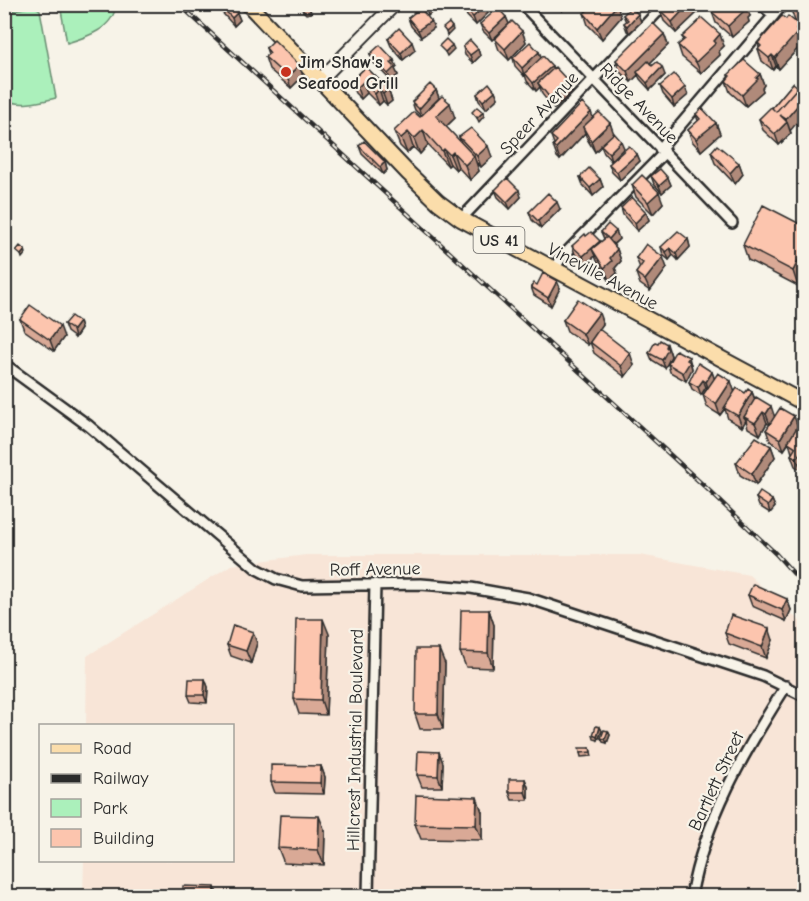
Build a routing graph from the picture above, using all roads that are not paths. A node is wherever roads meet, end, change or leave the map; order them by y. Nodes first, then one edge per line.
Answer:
1 (248, 4) edge
2 (395, 4) edge
3 (522, 4) edge
4 (665, 4) edge
5 (760, 4) edge
6 (783, 4) edge
7 (774, 15) junction
8 (594, 79) junction
9 (320, 80) junction
10 (662, 151) junction
11 (461, 219) junction
12 (732, 223) dead end
13 (554, 270) junction
14 (4, 364) edge
15 (804, 403) edge
16 (375, 584) junction
17 (786, 686) junction
18 (804, 696) edge
19 (368, 897) edge
20 (691, 897) edge

1 - 9 main road, Vineville Avenue / US 41
2 - 9 street
3 - 8 street, Ridge Avenue
4 - 8 street, Speer Avenue
5 - 7 street
6 - 7 street
7 - 10 street
8 - 10 street, Ridge Avenue
8 - 11 street, Speer Avenue
9 - 11 main road, Vineville Avenue / US 41
10 - 12 street, Ridge Avenue
10 - 13 street
11 - 13 main road, Vineville Avenue / US 41
13 - 15 main road, Vineville Avenue / US 41
14 - 16 street, Roff Avenue
16 - 17 street, Roff Avenue
16 - 19 street, Hillcrest Industrial Boulevard
17 - 18 street, Roff Avenue
17 - 20 street, Bartlett Street

